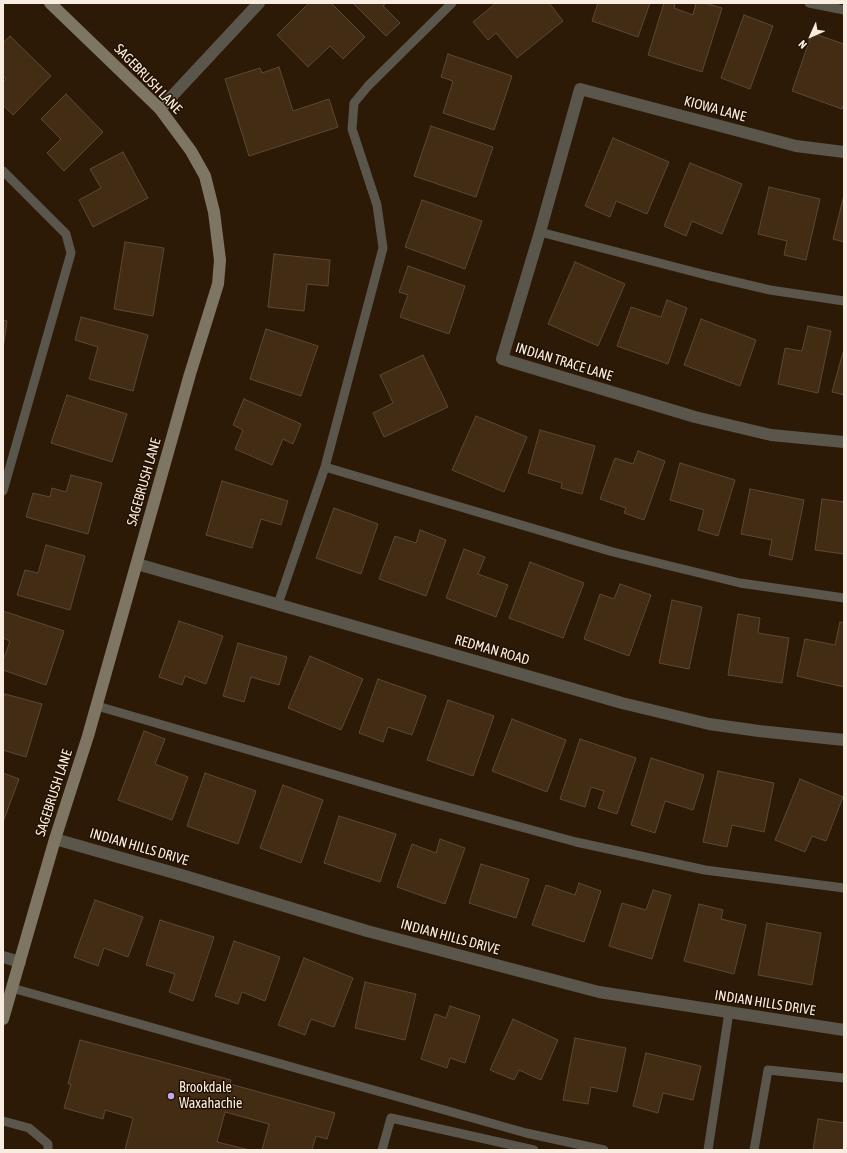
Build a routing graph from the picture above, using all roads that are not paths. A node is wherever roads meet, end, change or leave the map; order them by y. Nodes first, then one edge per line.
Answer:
1 (50, 3) edge
2 (259, 3) edge
3 (452, 3) edge
4 (809, 3) edge
5 (844, 10) edge
6 (580, 89) joint
7 (160, 109) junction
8 (844, 152) edge
9 (3, 172) edge
10 (540, 232) junction
11 (844, 301) edge
12 (844, 442) edge
13 (325, 467) junction
14 (3, 491) edge
15 (137, 564) junction
16 (844, 598) edge
17 (278, 604) junction
18 (97, 706) junction
19 (844, 740) edge
20 (55, 839) junction
21 (844, 888) edge
22 (3, 957) edge
23 (20, 962) junction
24 (12, 988) junction
25 (729, 1012) junction
26 (3, 1019) edge
27 (844, 1030) edge
28 (844, 1078) edge
29 (3, 1121) edge
30 (48, 1150) edge
31 (382, 1150) edge
32 (534, 1150) edge
33 (604, 1150) edge
34 (708, 1150) edge
35 (754, 1150) edge

1 - 7 street, SAGEBRUSH LANE
2 - 7 street
3 - 13 lane
4 - 5 lane
6 - 8 street, KIOWA LANE
6 - 10 street, INDIAN TRACE LANE
7 - 15 street, SAGEBRUSH LANE
9 - 14 lane
10 - 11 lane
10 - 12 street, INDIAN TRACE LANE
13 - 16 lane
13 - 17 lane
15 - 17 street, REDMAN ROAD
15 - 18 street, SAGEBRUSH LANE
17 - 19 street, REDMAN ROAD
18 - 20 street, SAGEBRUSH LANE
18 - 21 lane
20 - 23 street, SAGEBRUSH LANE
20 - 25 street, INDIAN HILLS DRIVE
22 - 23 street
23 - 24 street, SAGEBRUSH LANE
24 - 26 street, SAGEBRUSH LANE
24 - 33 lane
25 - 27 street, INDIAN HILLS DRIVE
25 - 34 lane
28 - 35 lane
29 - 30 lane
31 - 32 lane

